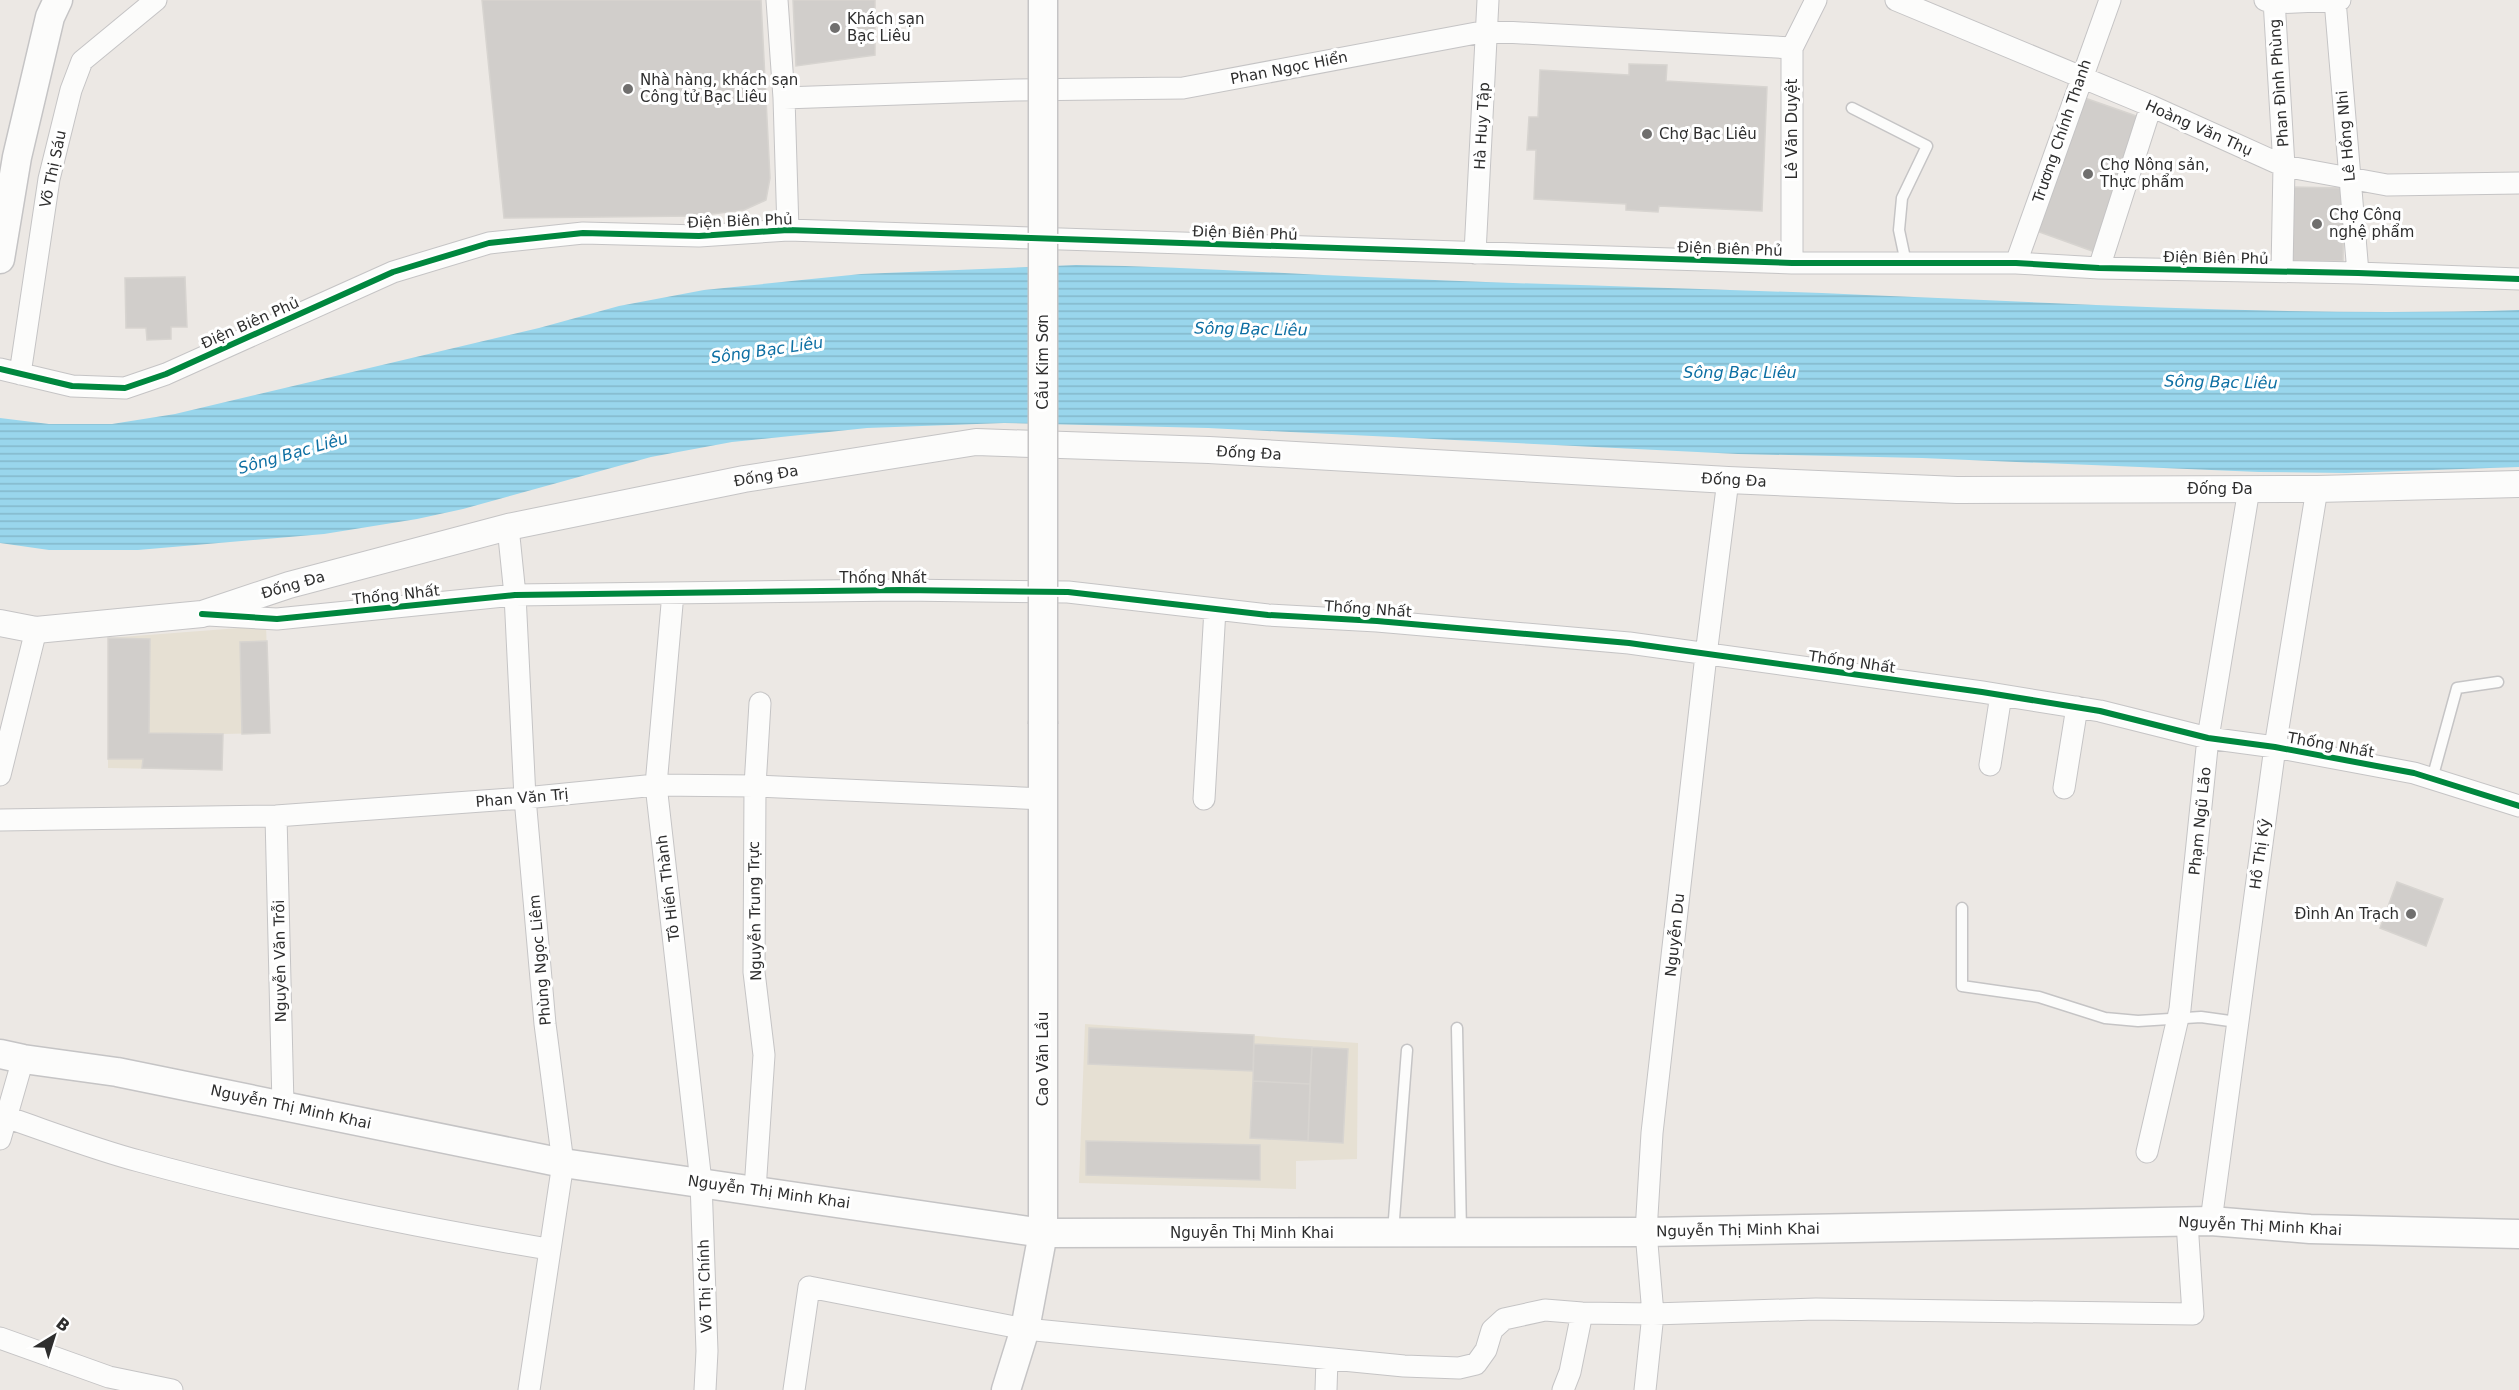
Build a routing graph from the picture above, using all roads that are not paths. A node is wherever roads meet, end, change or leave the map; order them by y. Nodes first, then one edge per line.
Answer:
1 (58, 0) edge
2 (156, 0) edge
3 (777, 0) edge
4 (1043, 0) edge
5 (1488, 0) edge
6 (1816, 0) edge
7 (1896, 0) edge
8 (2110, 0) edge
9 (2335, 0) edge
10 (2340, 0) edge
11 (2271, 1) edge
12 (1487, 31) junction
13 (1792, 48) junction
14 (2081, 78) junction
15 (784, 98) junction
16 (2151, 106) junction
17 (1852, 108) dead end
18 (2284, 166) junction
19 (2350, 179) junction
20 (2519, 183) edge
21 (788, 230) junction
22 (1475, 253) junction
23 (0, 259) edge
24 (1792, 263) junction
25 (1906, 263) junction
26 (2016, 263) junction
27 (2099, 268) junction
28 (2282, 271) junction
29 (2358, 273) junction
30 (2519, 279) edge
31 (10, 371) edge
32 (1728, 480) junction
33 (2519, 484) edge
34 (2249, 489) junction
35 (2318, 489) junction
36 (508, 527) junction
37 (673, 593) junction
38 (515, 596) junction
39 (1215, 609) junction
40 (201, 614) junction
41 (0, 622) edge
42 (36, 630) junction
43 (1706, 655) junction
44 (2498, 682) dead end
45 (2001, 695) junction
46 (760, 703) dead end
47 (2077, 707) junction
48 (1043, 724) joint
49 (2208, 738) junction
50 (2275, 747) junction
51 (1990, 765) dead end
52 (0, 776) edge
53 (2432, 779) junction
54 (656, 786) junction
55 (755, 786) junction
56 (2064, 788) dead end
57 (525, 798) junction
58 (1044, 799) junction
59 (1204, 799) dead end
60 (2519, 806) edge
61 (276, 816) junction
62 (0, 820) edge
63 (1962, 908) dead end
64 (2178, 1017) junction
65 (2238, 1022) junction
66 (1457, 1028) dead end
67 (1407, 1050) dead end
68 (11, 1057) edge
69 (283, 1105) junction
70 (6, 1117) junction
71 (0, 1139) edge
72 (2147, 1152) dead end
73 (563, 1163) junction
74 (701, 1182) junction
75 (755, 1190) junction
76 (2199, 1221) junction
77 (1461, 1232) junction
78 (1646, 1232) junction
79 (1043, 1233) junction
80 (1394, 1233) junction
81 (2519, 1234) edge
82 (548, 1249) junction
83 (1582, 1313) junction
84 (1653, 1314) junction
85 (1025, 1329) junction
86 (0, 1338) edge
87 (1327, 1359) junction
88 (172, 1390) edge
89 (529, 1390) edge
90 (705, 1390) edge
91 (794, 1390) edge
92 (1006, 1390) edge
93 (1326, 1390) edge
94 (1563, 1390) edge
95 (1645, 1390) edge

1 - 23 main road
2 - 31 street, Võ Thị Sáu
3 - 15 street
4 - 48 main road, Cầu Kim Sơn, bridge
5 - 12 street, Hà Huy Tập
6 - 13 street, Lê Văn Duyệt
7 - 14 street, Hoàng Văn Thụ
8 - 14 street, Trương Chính Thanh
9 - 10 street
9 - 11 street
9 - 19 street, Lê Hồng Nhi
11 - 18 street, Phan Đình Phùng
12 - 13 street, Phan Ngọc Hiển
12 - 15 street, Phan Ngọc Hiển
12 - 22 street, Hà Huy Tập
13 - 24 street, Lê Văn Duyệt
14 - 16 street, Hoàng Văn Thụ
14 - 26 street, Trương Chính Thanh
15 - 21 street
16 - 18 street, Hoàng Văn Thụ
16 - 27 street
17 - 25 lane
18 - 19 street, Hoàng Văn Thụ
18 - 28 street, Phan Đình Phùng
19 - 20 street, Hoàng Văn Thụ
19 - 29 street, Lê Hồng Nhi
21 - 22 street, Điện Biên Phủ
21 - 31 street, Điện Biên Phủ
22 - 24 street, Điện Biên Phủ
24 - 25 street, Điện Biên Phủ
25 - 26 street, Điện Biên Phủ
26 - 27 street, Điện Biên Phủ
27 - 28 street, Điện Biên Phủ
28 - 29 street, Điện Biên Phủ
29 - 30 street, Điện Biên Phủ
32 - 34 street, Đống Đa
32 - 36 street, Đống Đa
32 - 43 street, Nguyễn Du
33 - 35 street, Đống Đa
34 - 35 street, Đống Đa
34 - 49 street, Phạm Ngũ Lão
35 - 50 street, Hồ Thị Kỷ
36 - 38 street, Phùng Ngọc Liêm
36 - 40 street, Đống Đa
37 - 38 street, Thống Nhất
37 - 39 street, Thống Nhất
37 - 54 street, Tô Hiến Thành
38 - 40 street, Thống Nhất
38 - 57 street, Phùng Ngọc Liêm
39 - 43 street, Thống Nhất
39 - 59 street
40 - 42 street, Đống Đa
41 - 42 street, Đống Đa
42 - 52 street
43 - 45 street, Thống Nhất
43 - 78 street, Nguyễn Du
44 - 53 lane
45 - 47 street, Thống Nhất
45 - 51 street
46 - 55 street, Nguyễn Trung Trực
47 - 49 street, Thống Nhất
47 - 56 street
48 - 58 main road, Cao Văn Lầu
49 - 50 street, Thống Nhất
49 - 64 street, Phạm Ngũ Lão
50 - 53 street, Thống Nhất
50 - 65 street, Hồ Thị Kỷ
53 - 60 street, Thống Nhất
54 - 55 street, Phan Văn Trị
54 - 57 street, Phan Văn Trị
54 - 74 street, Tô Hiến Thành
55 - 58 street, Phan Văn Trị
55 - 75 street, Nguyễn Trung Trực
57 - 61 street, Phan Văn Trị
57 - 73 street, Phùng Ngọc Liêm
58 - 79 main road, Cao Văn Lầu
61 - 62 street, Phan Văn Trị
61 - 69 street, Nguyễn Văn Trỗi
63 - 64 lane
64 - 65 lane
64 - 72 street, Phạm Ngũ Lão
65 - 76 street, Hồ Thị Kỷ
66 - 77 lane
67 - 80 lane
68 - 69 main road, Nguyễn Thị Minh Khai
68 - 70 street
69 - 73 main road, Nguyễn Thị Minh Khai
70 - 71 street
70 - 82 street
73 - 74 main road, Nguyễn Thị Minh Khai
73 - 82 street, Phùng Ngọc Liêm
74 - 75 main road, Nguyễn Thị Minh Khai
74 - 90 street, Võ Thị Chính
75 - 79 main road, Nguyễn Thị Minh Khai
76 - 78 main road, Nguyễn Thị Minh Khai
76 - 81 main road, Nguyễn Thị Minh Khai
76 - 84 street, Hồ Thị Kỷ
77 - 78 main road, Nguyễn Thị Minh Khai
77 - 80 main road, Nguyễn Thị Minh Khai
78 - 84 street, Nguyễn Du
79 - 80 main road, Nguyễn Thị Minh Khai
79 - 85 main road, Cao Văn Lầu
82 - 89 street, Phùng Ngọc Liêm
83 - 84 street
83 - 87 street
83 - 94 street
84 - 95 street, Nguyễn Du
85 - 87 street
85 - 91 street
85 - 92 main road, Cao Văn Lầu
86 - 88 street
87 - 93 street

